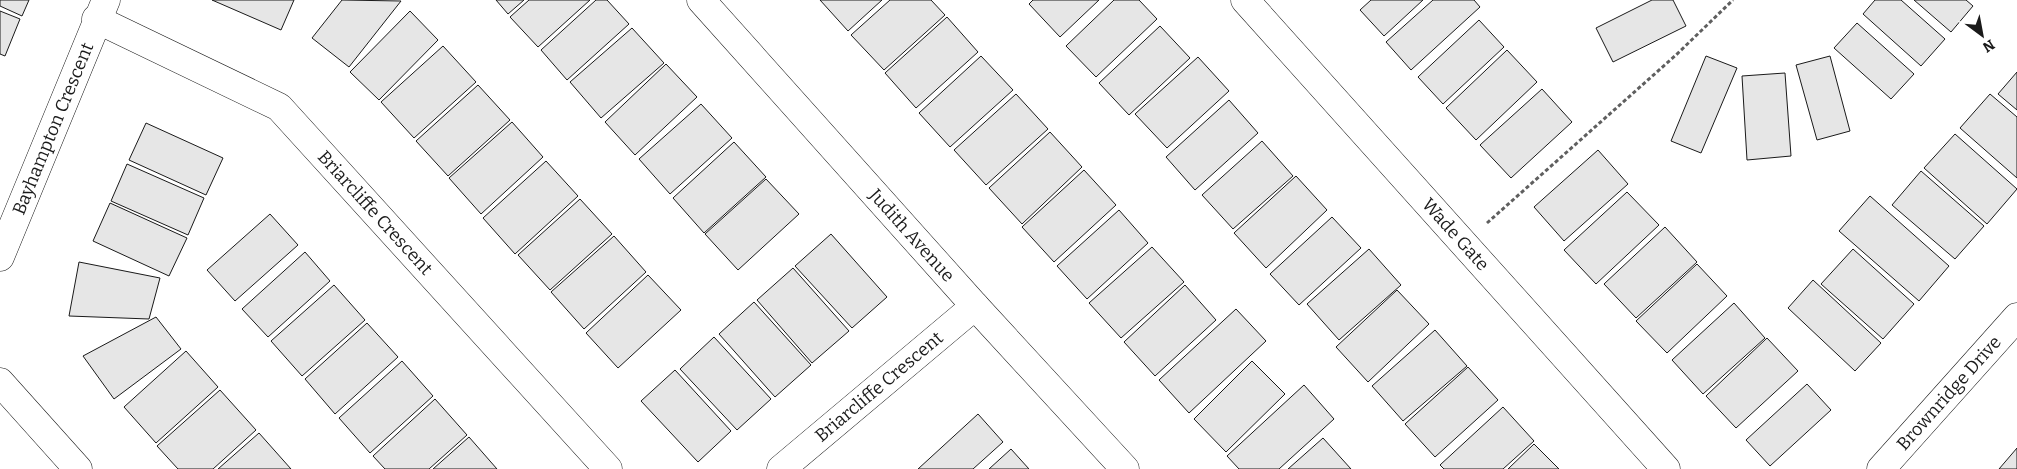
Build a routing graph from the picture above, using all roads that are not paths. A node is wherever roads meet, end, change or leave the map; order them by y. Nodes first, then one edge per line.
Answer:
1 (700, 0) edge
2 (1245, 0) edge
3 (101, 10) edge
4 (0, 256) edge
5 (975, 306) junction
6 (2017, 317) edge
7 (0, 382) edge
8 (78, 469) edge
9 (608, 469) edge
10 (781, 469) edge
11 (1126, 469) edge
12 (1666, 469) edge
13 (1881, 469) edge

1 - 5 street, Judith Avenue
2 - 12 street, Wade Gate
3 - 4 street, Bayhampton Crescent
3 - 9 street, Briarcliffe Crescent
5 - 10 street, Briarcliffe Crescent
5 - 11 street, Judith Avenue
6 - 13 street, Brownridge Drive
7 - 8 street

